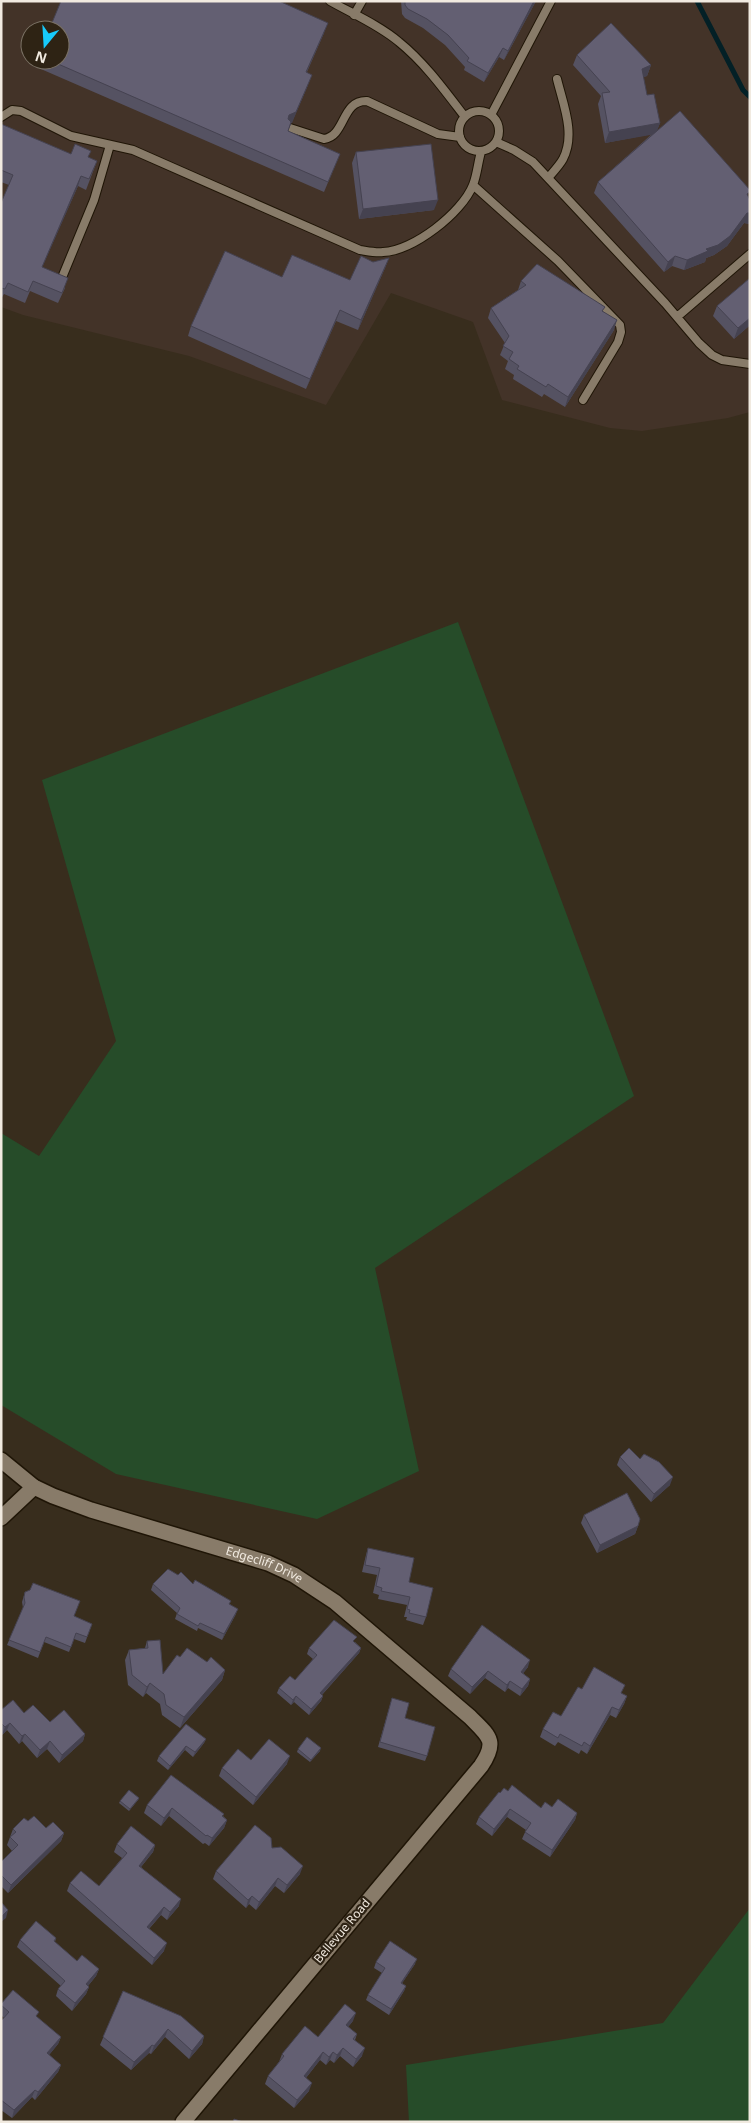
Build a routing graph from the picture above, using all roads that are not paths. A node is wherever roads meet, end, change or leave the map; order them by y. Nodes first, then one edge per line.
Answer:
1 (362, 1) edge
2 (552, 1) edge
3 (331, 2) edge
4 (354, 15) junction
5 (557, 79) dead end
6 (491, 115) junction
7 (1, 117) edge
8 (465, 117) junction
9 (290, 128) edge
10 (460, 137) junction
11 (496, 142) junction
12 (110, 145) junction
13 (481, 152) junction
14 (548, 178) junction
15 (473, 185) junction
16 (750, 254) edge
17 (61, 280) edge
18 (677, 317) junction
19 (750, 364) edge
20 (583, 400) dead end
21 (1, 1460) edge
22 (34, 1488) junction
23 (1, 1518) edge
24 (489, 1736) joint
25 (183, 2122) edge

1 - 4 lane
2 - 6 lane
3 - 4 lane
4 - 8 lane
5 - 14 lane
6 - 8 lane
6 - 11 lane
7 - 12 lane
8 - 10 lane
9 - 10 lane
10 - 13 lane
11 - 13 lane
11 - 14 lane
12 - 15 lane
12 - 17 lane
13 - 15 lane
14 - 18 lane
15 - 20 lane
16 - 18 lane
18 - 19 lane
21 - 22 street, Edgecliff Drive
22 - 23 street
22 - 24 street, Edgecliff Drive
24 - 25 street, Bellevue Road

